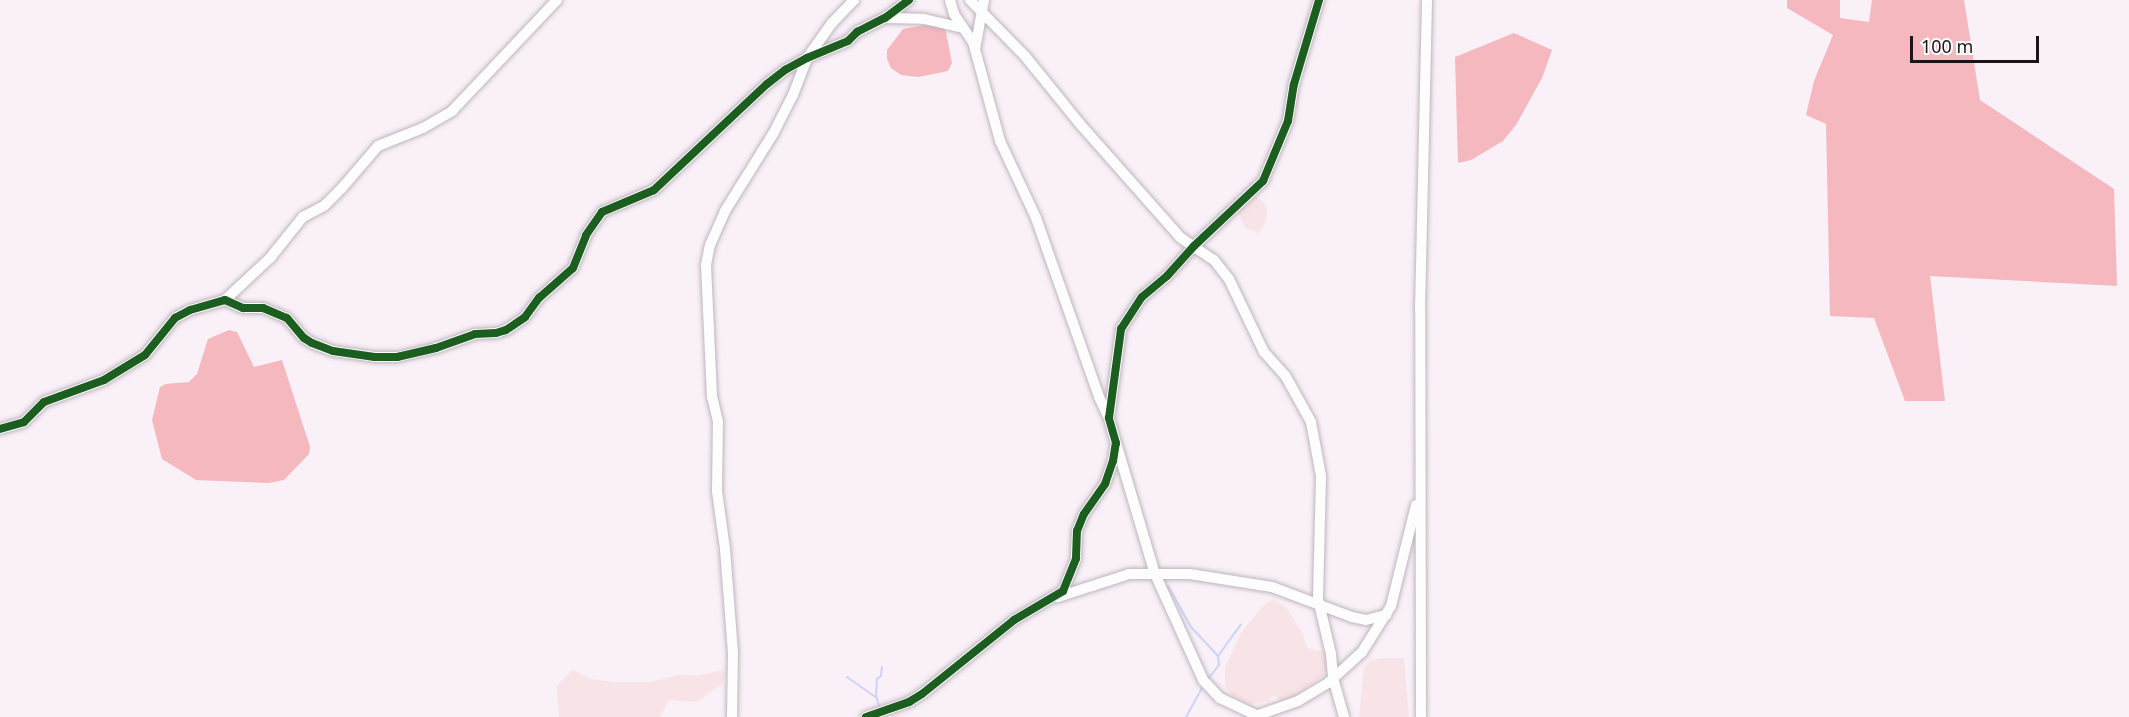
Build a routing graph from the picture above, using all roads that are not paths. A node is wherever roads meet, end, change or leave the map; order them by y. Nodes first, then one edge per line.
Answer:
1 (557, 0) edge
2 (854, 0) edge
3 (909, 0) edge
4 (950, 0) edge
5 (970, 0) edge
6 (1319, 0) edge
7 (1427, 0) edge
8 (983, 6) edge
9 (885, 18) junction
10 (963, 28) junction
11 (975, 49) junction
12 (807, 58) junction
13 (1194, 246) junction
14 (225, 300) junction
15 (1109, 418) junction
16 (0, 429) edge
17 (1116, 443) junction
18 (1420, 487) junction
19 (1155, 574) junction
20 (1052, 599) junction
21 (1319, 605) junction
22 (1386, 615) junction
23 (1333, 678) junction
24 (1256, 716) edge
25 (732, 717) edge
26 (866, 717) edge
27 (1344, 717) edge
28 (1421, 717) edge

1 - 14 street
2 - 12 street
3 - 9 street
4 - 10 street
5 - 8 street
6 - 13 street
7 - 18 street
8 - 11 street
8 - 13 street
9 - 10 street
9 - 12 street
10 - 11 street
11 - 15 street
12 - 14 street
12 - 25 street
13 - 15 street
13 - 21 street
14 - 16 street
15 - 17 street
17 - 19 street
17 - 20 street
18 - 22 street
18 - 28 street
19 - 20 street
19 - 21 street
19 - 24 street
20 - 26 street
21 - 22 street
21 - 23 street
22 - 23 street
23 - 24 street
23 - 27 street

